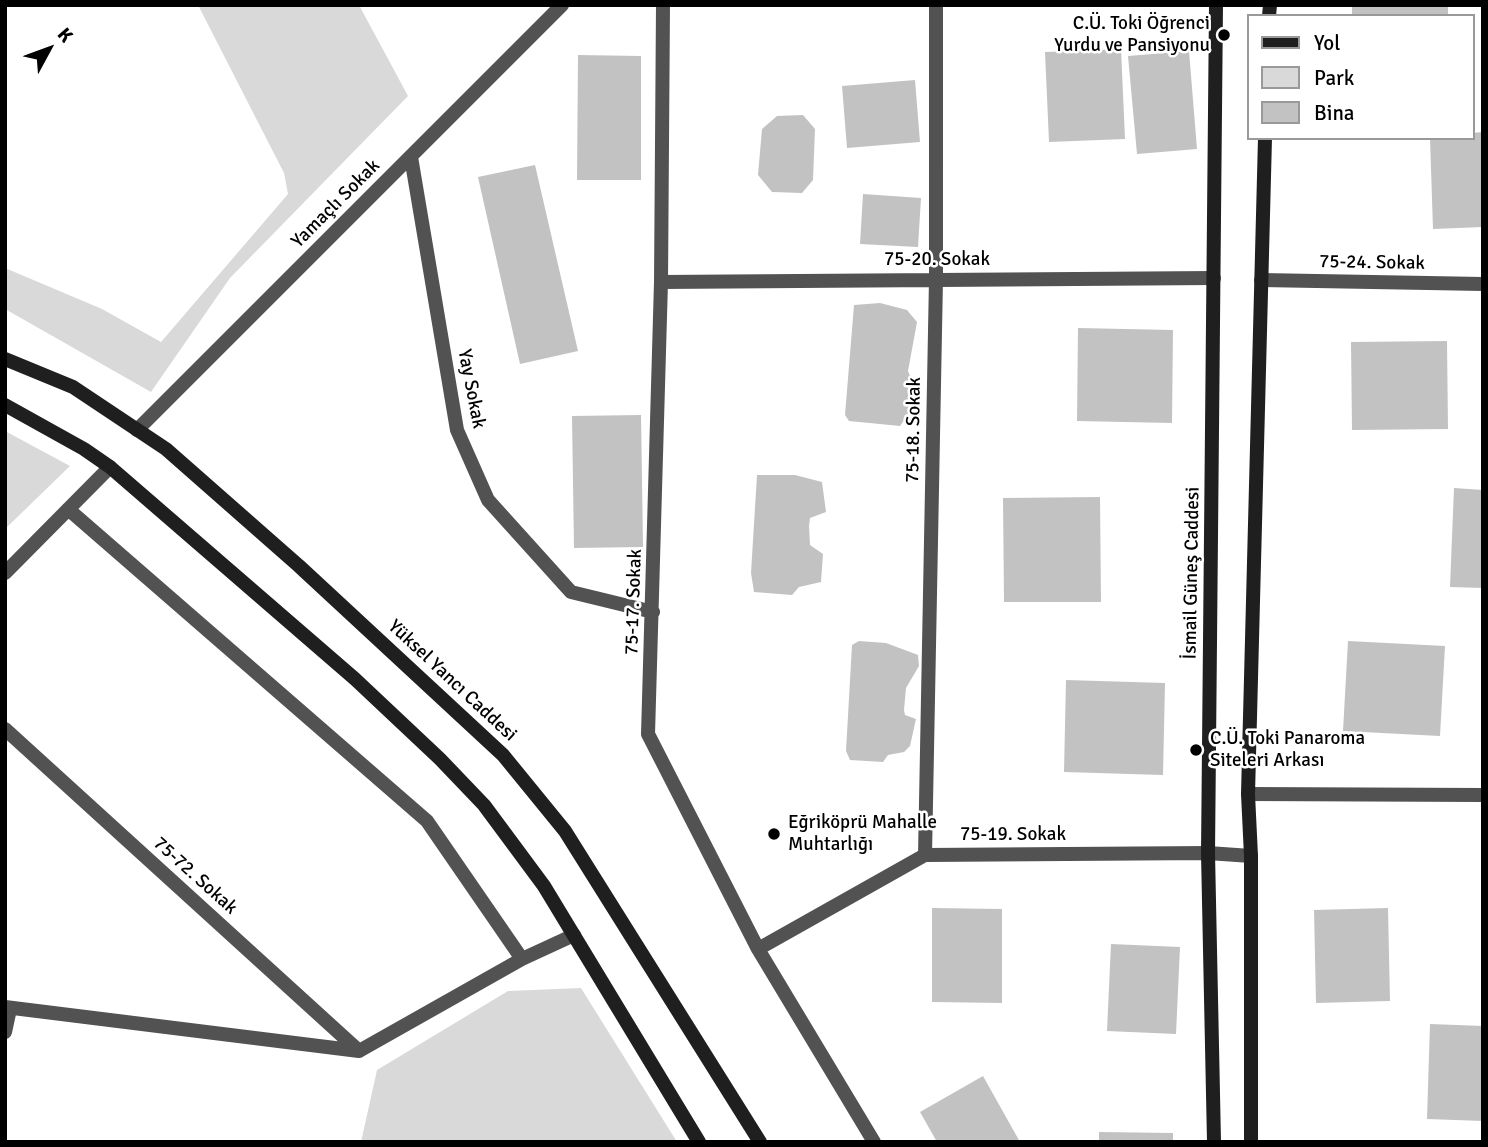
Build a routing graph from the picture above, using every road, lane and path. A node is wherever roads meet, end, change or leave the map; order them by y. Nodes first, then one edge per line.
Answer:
1 (562, 5) edge
2 (663, 5) edge
3 (936, 5) edge
4 (1216, 5) edge
5 (1265, 140) edge
6 (411, 157) junction
7 (1214, 278) junction
8 (936, 279) junction
9 (1261, 280) junction
10 (661, 282) junction
11 (1483, 284) edge
12 (5, 359) edge
13 (5, 405) edge
14 (138, 430) junction
15 (110, 467) junction
16 (68, 509) junction
17 (5, 573) edge
18 (653, 612) junction
19 (5, 729) edge
20 (1248, 794) junction
21 (1483, 795) edge
22 (1208, 853) junction
23 (925, 855) junction
24 (1251, 856) junction
25 (574, 935) junction
26 (758, 949) junction
27 (522, 959) junction
28 (8, 1008) edge
29 (5, 1032) edge
30 (359, 1051) junction
31 (699, 1142) edge
32 (760, 1142) edge
33 (874, 1142) edge
34 (1214, 1142) edge
35 (1251, 1142) edge

1 - 6 street, Yamaçlı Sokak
2 - 10 street, 75-17. Sokak
3 - 8 street, 75-18. Sokak
4 - 7 street, İsmail Güneş Caddesi
5 - 9 street
6 - 14 street, Yamaçlı Sokak
6 - 18 street, Yay Sokak
7 - 8 street, 75-20. Sokak
7 - 22 street, İsmail Güneş Caddesi
8 - 10 street, 75-20. Sokak
8 - 23 street, 75-18. Sokak
9 - 11 street, 75-24. Sokak
9 - 20 street
10 - 18 street, 75-17. Sokak
12 - 14 street, Yüksel Yancı Caddesi
13 - 15 street
14 - 32 street, Yüksel Yancı Caddesi
15 - 16 street
15 - 25 street
16 - 17 street
16 - 27 street
18 - 26 street, 75-17. Sokak
19 - 30 street, 75-72. Sokak
20 - 21 street
20 - 24 street
22 - 23 street, 75-19. Sokak
22 - 24 street, 75-19. Sokak
22 - 34 street, İsmail Güneş Caddesi
23 - 26 street, 75-19. Sokak
24 - 35 street
25 - 27 street
25 - 31 street
26 - 33 street, 75-17. Sokak
27 - 30 street
28 - 29 street
28 - 30 street

